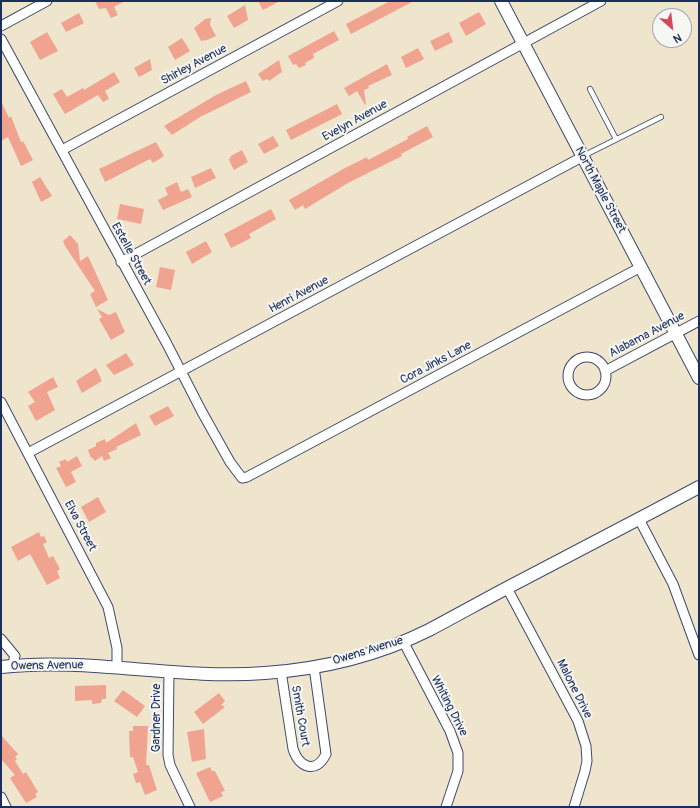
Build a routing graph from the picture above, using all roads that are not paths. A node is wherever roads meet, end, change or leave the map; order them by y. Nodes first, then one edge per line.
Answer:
1 (47, 1) edge
2 (338, 1) edge
3 (501, 1) edge
4 (601, 1) edge
5 (1, 26) edge
6 (1, 39) edge
7 (522, 43) junction
8 (590, 89) dead end
9 (661, 117) dead end
10 (616, 139) junction
11 (62, 150) junction
12 (582, 157) junction
13 (121, 262) junction
14 (641, 267) junction
15 (699, 321) edge
16 (676, 333) junction
17 (606, 371) junction
18 (181, 372) junction
19 (699, 378) edge
20 (1, 402) edge
21 (28, 453) junction
22 (242, 478) joint
23 (699, 487) edge
24 (639, 519) junction
25 (508, 588) junction
26 (1, 639) edge
27 (403, 641) junction
28 (699, 655) edge
29 (7, 666) edge
30 (117, 667) junction
31 (314, 667) junction
32 (169, 671) junction
33 (281, 671) junction
34 (1, 797) edge
35 (6, 807) edge
36 (190, 807) edge
37 (446, 807) edge
38 (574, 807) edge

1 - 5 street
2 - 11 street, Shirley Avenue
3 - 7 street, North Maple Street
4 - 7 street, Evelyn Avenue
6 - 11 street, Estelle Street
7 - 12 street, North Maple Street
7 - 13 street, Evelyn Avenue
8 - 10 lane
9 - 10 lane
10 - 12 lane
11 - 13 street, Estelle Street
12 - 14 street, North Maple Street
12 - 18 street, Henri Avenue
13 - 18 street, Estelle Street
14 - 16 street, North Maple Street
14 - 22 street, Cora Jinks Lane
15 - 16 street, Alabama Avenue
16 - 17 street, Alabama Avenue
16 - 19 street, North Maple Street
17 - 17 street, Alabama Avenue
18 - 21 street, Henri Avenue
18 - 22 street, Estelle Street
20 - 21 street, Elva Street
21 - 30 street, Elva Street
23 - 24 street, Owens Avenue
24 - 25 street, Owens Avenue
24 - 28 street
25 - 27 street, Owens Avenue
25 - 38 street, Malone Drive
26 - 29 street
27 - 31 street, Owens Avenue
27 - 37 street, Whiting Drive
29 - 30 street, Owens Avenue
30 - 32 street, Owens Avenue
31 - 33 street, Owens Avenue
31 - 33 street, Smith Court
32 - 33 street, Owens Avenue
32 - 36 street, Gardner Drive
34 - 35 street

